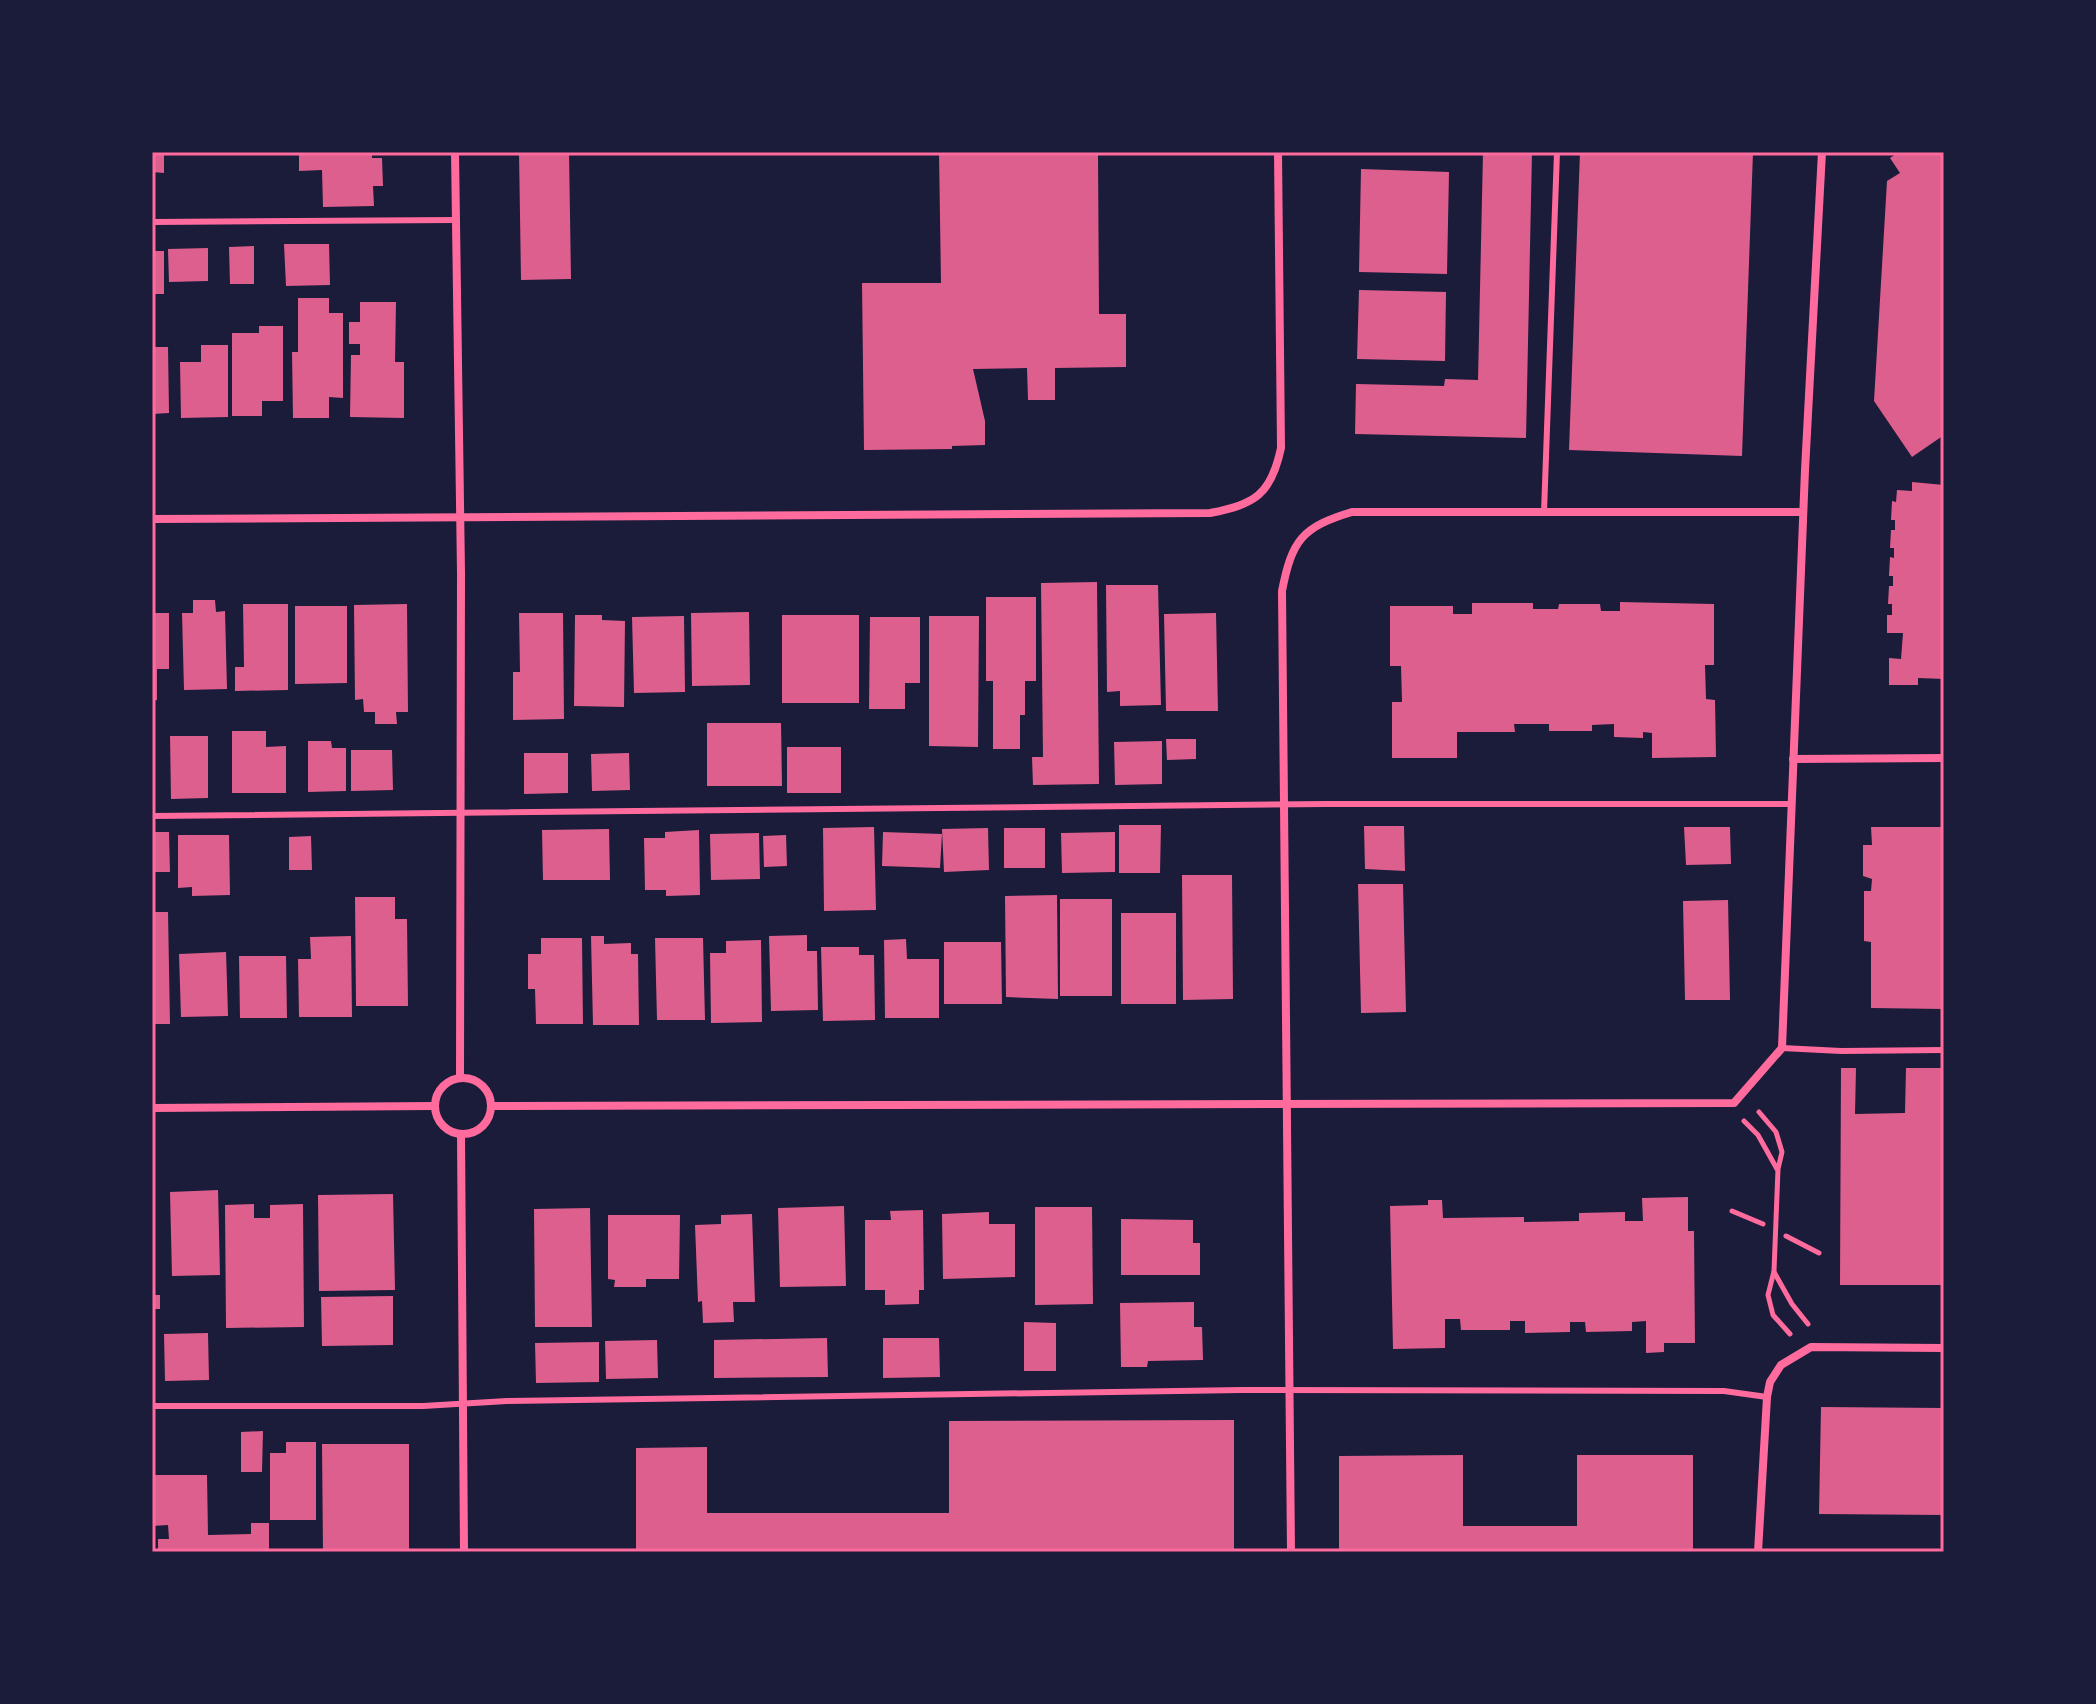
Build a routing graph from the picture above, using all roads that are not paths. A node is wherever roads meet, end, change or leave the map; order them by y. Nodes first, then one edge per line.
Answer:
1 (455, 152) edge
2 (1278, 152) edge
3 (1557, 152) edge
4 (1822, 152) edge
5 (456, 220) junction
6 (152, 222) edge
7 (1544, 512) junction
8 (1803, 512) junction
9 (460, 517) junction
10 (152, 519) edge
11 (1944, 758) edge
12 (1793, 759) junction
13 (1283, 804) junction
14 (1792, 804) junction
15 (461, 813) junction
16 (152, 816) edge
17 (1782, 1048) junction
18 (1944, 1050) edge
19 (460, 1078) junction
20 (1287, 1103) junction
21 (434, 1106) junction
22 (491, 1106) junction
23 (152, 1108) edge
24 (461, 1134) junction
25 (1944, 1348) edge
26 (1290, 1389) junction
27 (1767, 1397) junction
28 (463, 1404) junction
29 (152, 1406) edge
30 (464, 1552) edge
31 (1291, 1552) edge
32 (1758, 1552) edge

1 - 5 street
2 - 9 street
3 - 7 lane
4 - 8 street
5 - 6 lane
5 - 9 street
7 - 8 street
7 - 13 street
8 - 12 street
9 - 10 street
9 - 15 street
11 - 12 street
12 - 14 street
13 - 14 lane
13 - 15 lane
13 - 20 street
14 - 17 street
15 - 16 lane
15 - 19 street
17 - 18 lane
17 - 20 street
19 - 21 street
19 - 22 street
20 - 22 street
20 - 26 street
21 - 23 street
21 - 24 street
22 - 24 street
24 - 28 street
25 - 27 street
26 - 27 lane
26 - 28 lane
26 - 31 street
27 - 32 street
28 - 29 lane
28 - 30 street

